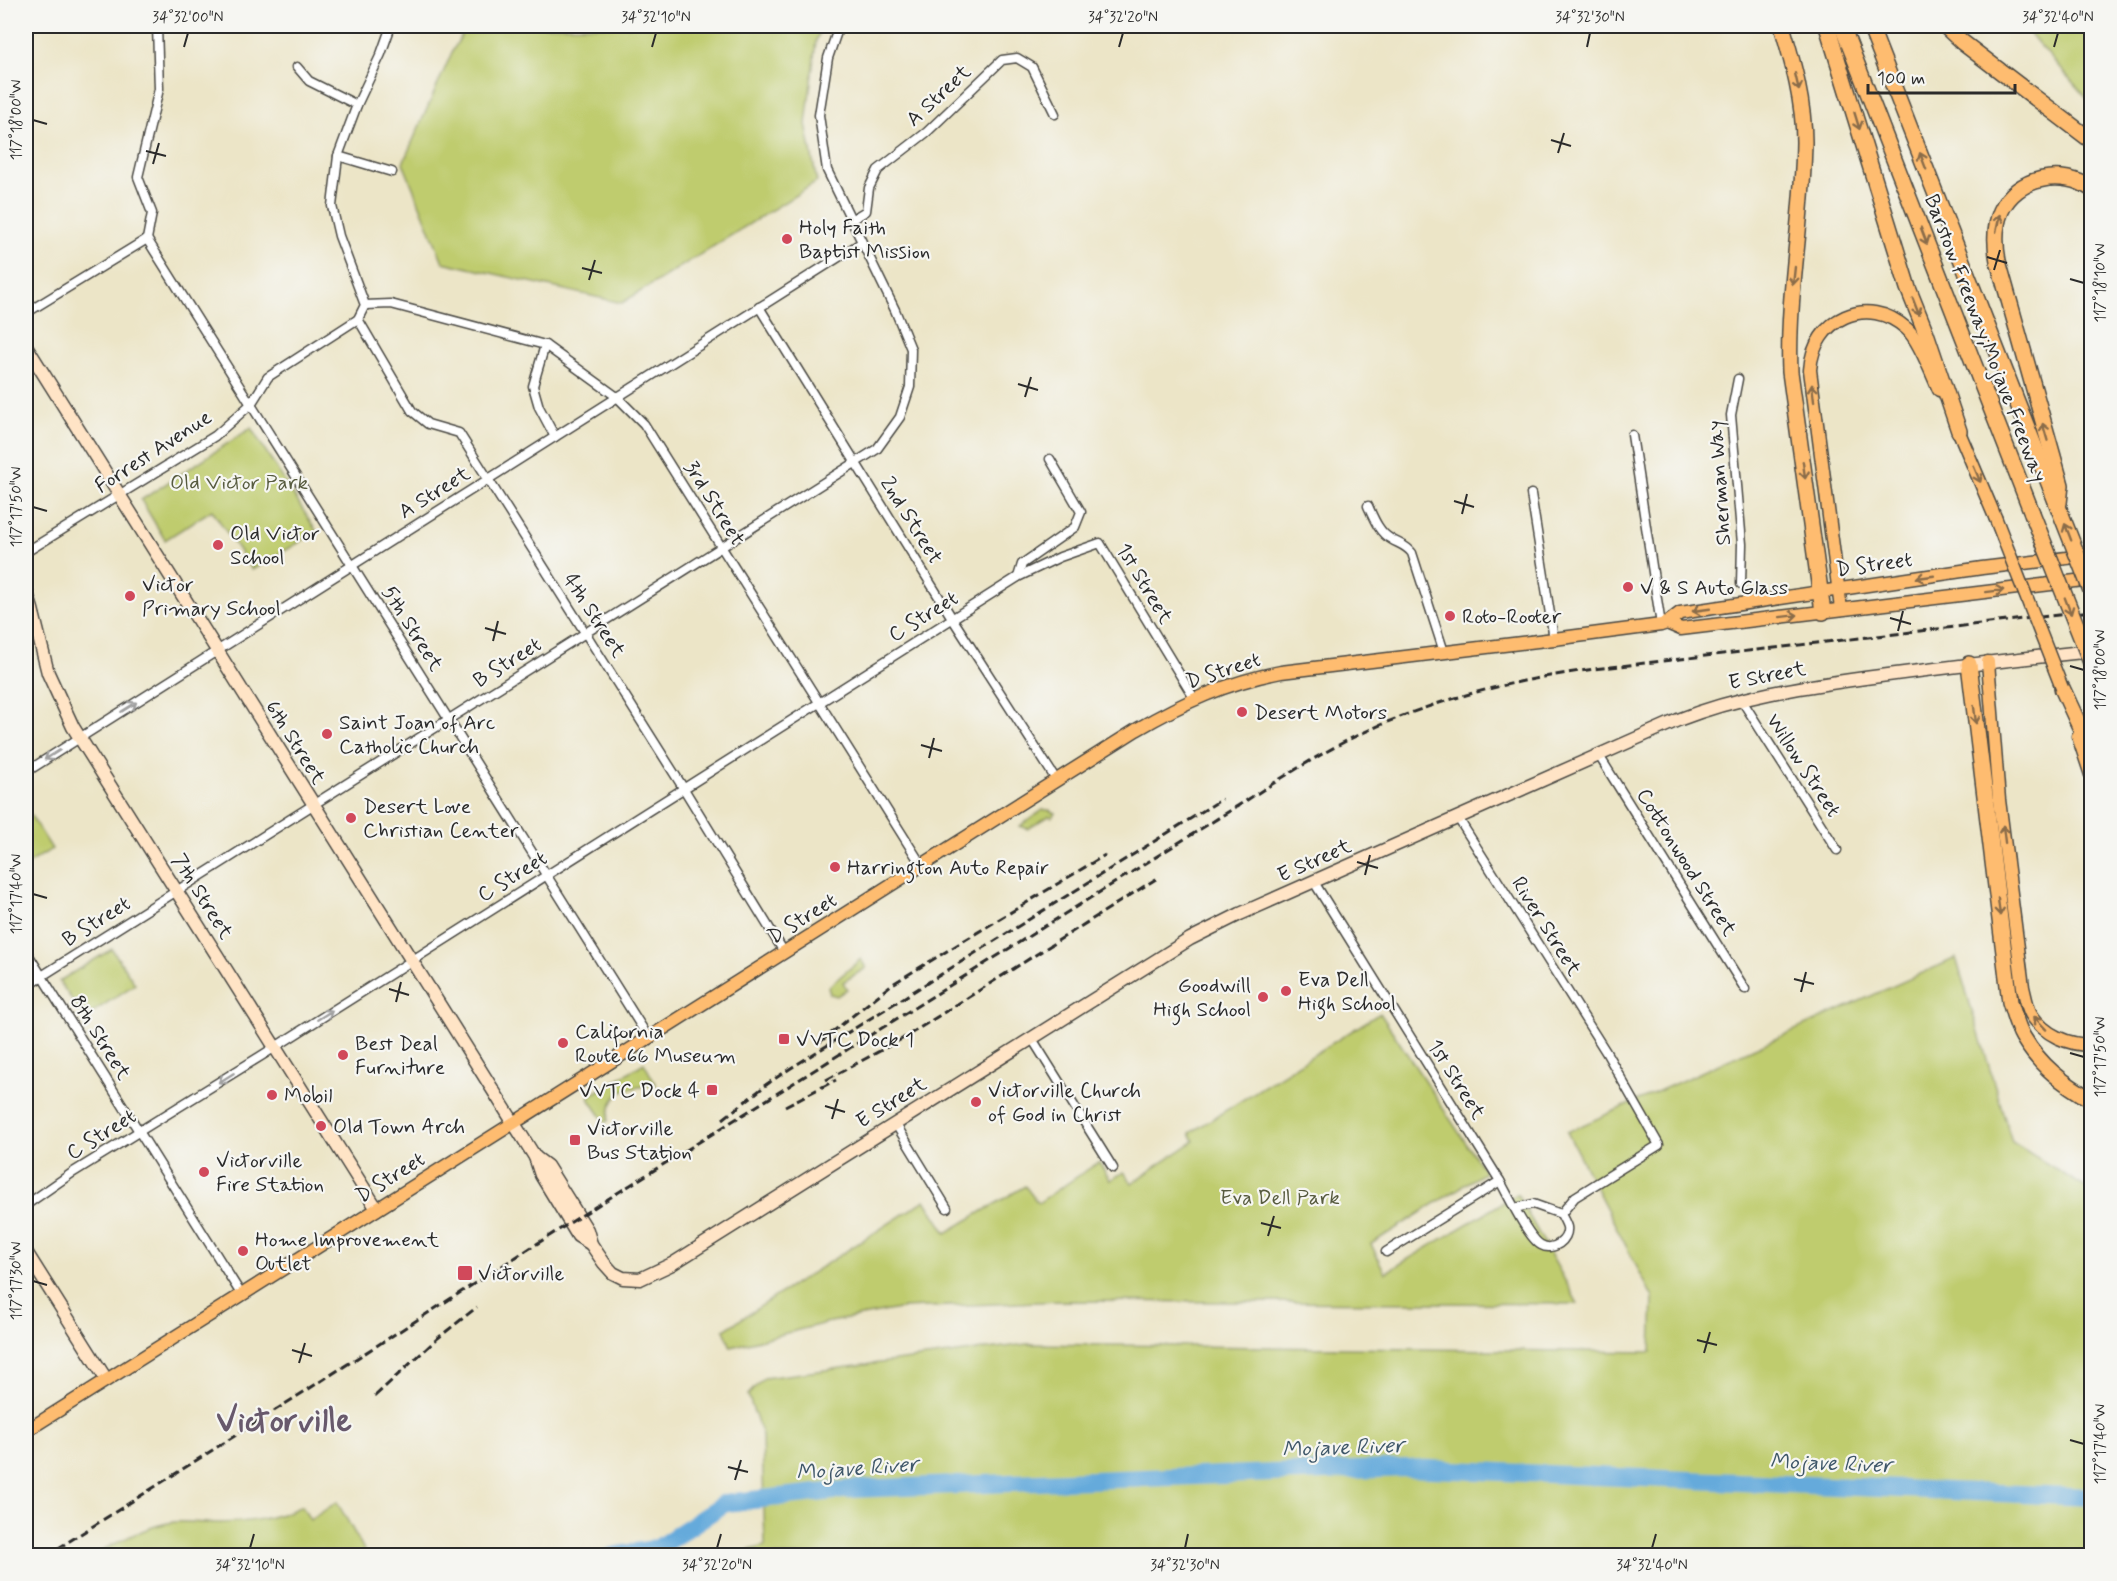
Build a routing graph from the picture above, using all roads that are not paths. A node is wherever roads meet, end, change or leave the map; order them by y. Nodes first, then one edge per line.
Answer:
1 (157, 26) edge
2 (391, 26) edge
3 (838, 26) edge
4 (1782, 26) edge
5 (1827, 26) edge
6 (1842, 26) edge
7 (1870, 26) edge
8 (1945, 26) edge
9 (297, 68) dead end
10 (357, 105) junction
11 (1054, 114) dead end
12 (2091, 141) edge
13 (338, 156) junction
14 (392, 172) dead end
15 (2091, 189) edge
16 (851, 220) junction
17 (147, 239) junction
18 (861, 243) junction
19 (365, 305) junction
20 (759, 307) junction
21 (26, 313) edge
22 (358, 319) junction
23 (545, 345) junction
24 (26, 346) edge
25 (1738, 379) dead end
26 (617, 397) junction
27 (251, 404) junction
28 (1959, 431) junction
29 (1632, 435) dead end
30 (555, 437) junction
31 (1050, 459) dead end
32 (855, 463) junction
33 (487, 480) junction
34 (1531, 494) dead end
35 (119, 495) junction
36 (1368, 506) dead end
37 (2059, 509) junction
38 (722, 547) junction
39 (26, 552) edge
40 (2091, 555) edge
41 (352, 565) junction
42 (1018, 577) junction
43 (2091, 579) edge
44 (1741, 584) dead end
45 (1839, 589) junction
46 (26, 590) edge
47 (1821, 592) junction
48 (2091, 593) edge
49 (1841, 609) junction
50 (1823, 612) junction
51 (952, 618) junction
52 (1664, 624) junction
53 (586, 633) junction
54 (1554, 639) junction
55 (217, 651) junction
56 (2091, 651) edge
57 (1444, 652) junction
58 (1988, 662) junction
59 (1968, 664) junction
60 (2091, 665) edge
61 (2065, 696) junction
62 (1194, 698) junction
63 (1741, 699) junction
64 (819, 703) junction
65 (449, 720) junction
66 (79, 738) junction
67 (2091, 753) edge
68 (1598, 754) junction
69 (26, 772) edge
70 (2091, 778) edge
71 (1057, 781) junction
72 (684, 789) junction
73 (313, 806) junction
74 (1458, 818) junction
75 (1837, 850) dead end
76 (922, 866) junction
77 (547, 875) junction
78 (1314, 882) junction
79 (177, 892) junction
80 (26, 951) edge
81 (784, 952) junction
82 (411, 962) junction
83 (41, 976) junction
84 (26, 986) edge
85 (1745, 988) dead end
86 (648, 1037) junction
87 (1030, 1037) junction
88 (275, 1046) junction
89 (2091, 1046) edge
90 (2091, 1100) edge
91 (513, 1123) junction
92 (895, 1123) junction
93 (139, 1131) junction
94 (1113, 1168) dead end
95 (1500, 1181) junction
96 (26, 1205) edge
97 (947, 1208) dead end
98 (1515, 1208) junction
99 (377, 1209) junction
100 (1561, 1214) junction
101 (26, 1252) edge
102 (1386, 1252) dead end
103 (623, 1278) joint
104 (241, 1294) junction
105 (106, 1379) junction
106 (26, 1431) edge

1 - 17 street
2 - 10 street
3 - 16 street, B Street
4 -> 47 highway
5 -> 28 highway
6 -> 60 highway, Barstow Freeway;Mojave Freeway, bridge
37 -> 7 highway, Barstow Freeway;Mojave Freeway
8 - 12 highway
9 - 10 street
10 - 13 street
11 - 16 street, A Street
13 - 14 street
13 - 19 street
37 -> 15 highway
16 - 18 street, B Street
17 - 21 street
17 - 27 street, 5th Street
18 - 20 street, A Street
18 - 32 street, B Street
19 - 22 street
19 - 23 street, 3rd Street
20 - 26 street, A Street
20 - 32 street, 2nd Street
22 - 27 street, Forrest Avenue
22 - 33 street, 4th Street
23 - 26 street, 3rd Street
23 - 30 street
24 - 35 street, 6th Street
25 - 44 street, Sherman Way
26 - 30 street, A Street
26 - 38 street, 3rd Street
27 - 35 street, Forrest Avenue
27 - 41 street, 5th Street
45 -> 28 main road
28 -> 61 main road, bridge
29 - 52 street
30 - 33 street, A Street
31 - 42 street
32 - 38 street, B Street
32 - 51 street, 2nd Street
33 - 41 street, A Street
33 - 53 street, 4th Street
34 - 54 street
35 - 39 street, Forrest Avenue
35 - 55 street, 6th Street
36 - 57 street
48 -> 37 highway, Barstow Freeway;Mojave Freeway, bridge
38 - 53 street, B Street
38 - 64 street, 3rd Street
40 -> 45 main road, D Street
41 - 55 street, A Street
41 - 65 street, 5th Street
42 - 51 street, C Street
42 - 62 street, 1st Street
49 -> 43 main road, D Street
45 - 47 main road, D Street
45 - 49 main road
46 - 66 street, 7th Street
47 - 50 highway
47 -> 52 main road, D Street
49 - 50 main road, D Street
52 -> 50 main road, D Street
51 - 64 street, C Street
51 - 71 street, 2nd Street
52 - 54 main road, D Street
53 - 65 street, B Street
53 - 72 street, 4th Street
54 - 57 main road, D Street
66 -> 55 street, A Street
55 - 73 street, 6th Street
56 - 58 street, E Street
57 - 62 main road, D Street
58 - 59 street, E Street
89 -> 58 main road
59 - 63 street, E Street
59 -> 90 highway
61 - 67 highway
61 - 70 main road
62 - 71 main road, D Street
63 - 68 street, E Street
63 - 75 street, Willow Street
64 - 72 street, C Street
64 - 76 street, 3rd Street
65 - 73 street, B Street
65 - 77 street, 5th Street
66 -> 69 street, A Street
66 - 79 street, 7th Street
68 - 74 street, E Street
68 - 85 street, Cottonwood Street
71 - 76 main road, D Street
72 - 77 street, C Street
72 - 81 street, 4th Street
73 - 79 street, B Street
73 - 82 street, 6th Street
74 - 78 street, E Street
74 - 100 street, River Street
76 - 81 main road, D Street
77 - 82 street, C Street
77 - 86 street, 5th Street
78 - 87 street, E Street
78 - 95 street, 1st Street
79 - 83 street, B Street
79 - 88 street, 7th Street
80 - 83 street, 8th Street
81 - 86 main road, D Street
88 -> 82 street, C Street
82 - 91 street, 6th Street
83 - 84 street, B Street
83 - 93 street, 8th Street
86 - 91 main road, D Street
87 - 92 street, E Street
87 - 94 street
88 -> 93 street, C Street
88 - 99 street, 7th Street
91 - 99 main road, D Street
91 - 103 street, 6th Street
92 - 97 street
92 - 103 street, E Street
93 - 96 street, C Street
93 - 104 street, 8th Street
95 - 98 street, 1st Street
95 - 102 street
98 - 100 street
98 - 100 street, 1st Street
99 - 104 main road, D Street
101 - 105 street
104 - 105 main road, D Street
105 - 106 main road, D Street

